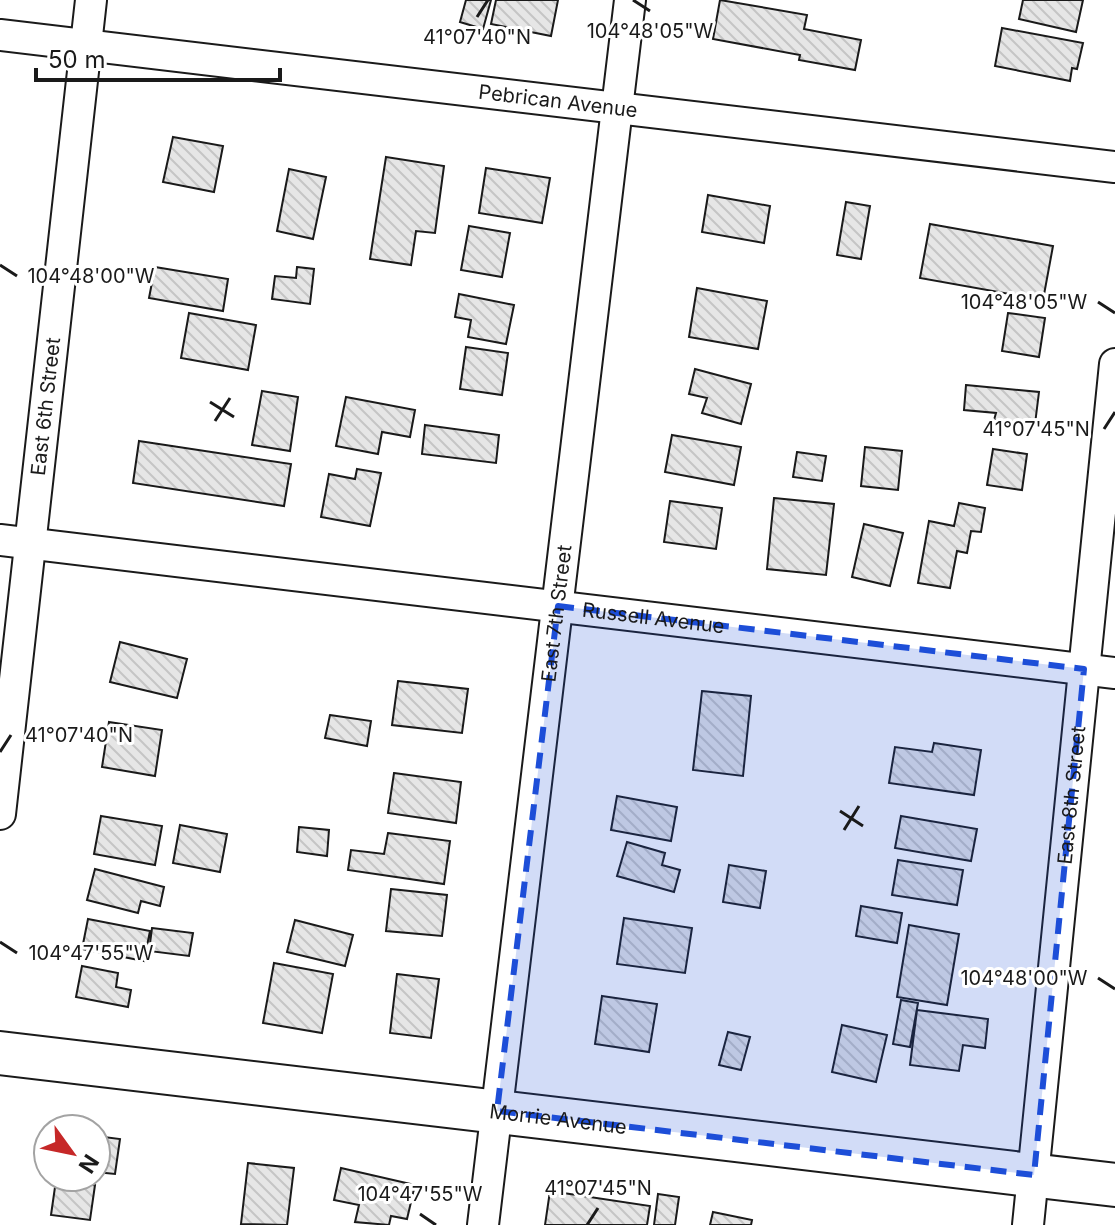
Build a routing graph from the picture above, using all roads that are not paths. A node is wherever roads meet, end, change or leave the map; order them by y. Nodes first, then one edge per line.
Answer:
1 (91, 0) edge
2 (630, 0) edge
3 (0, 35) edge
4 (85, 45) junction
5 (617, 108) junction
6 (1115, 167) edge
7 (1115, 364) edge
8 (14, 542) edge
9 (558, 606) junction
10 (1084, 669) junction
11 (1115, 673) edge
12 (0, 814) edge
13 (0, 1053) edge
14 (497, 1111) junction
15 (1034, 1175) junction
16 (1115, 1185) edge
17 (483, 1225) edge
18 (1028, 1225) edge

1 - 4 street, East 6th Street
2 - 5 street, East 7th Street
3 - 4 street, Pebrican Avenue
4 - 5 street, Pebrican Avenue
4 - 8 street, East 6th Street
5 - 6 street, Pebrican Avenue
5 - 9 street, East 7th Street
7 - 10 street, East 8th Street
8 - 9 street, Russell Avenue
8 - 12 street, East 6th Street
9 - 10 street, Russell Avenue
9 - 14 street, East 7th Street
10 - 11 street, Russell Avenue
10 - 15 street, East 8th Street
13 - 14 street, Morrie Avenue
14 - 15 street, Morrie Avenue
14 - 17 street, East 7th Street
15 - 16 street, Morrie Avenue
15 - 18 street, East 8th Street

